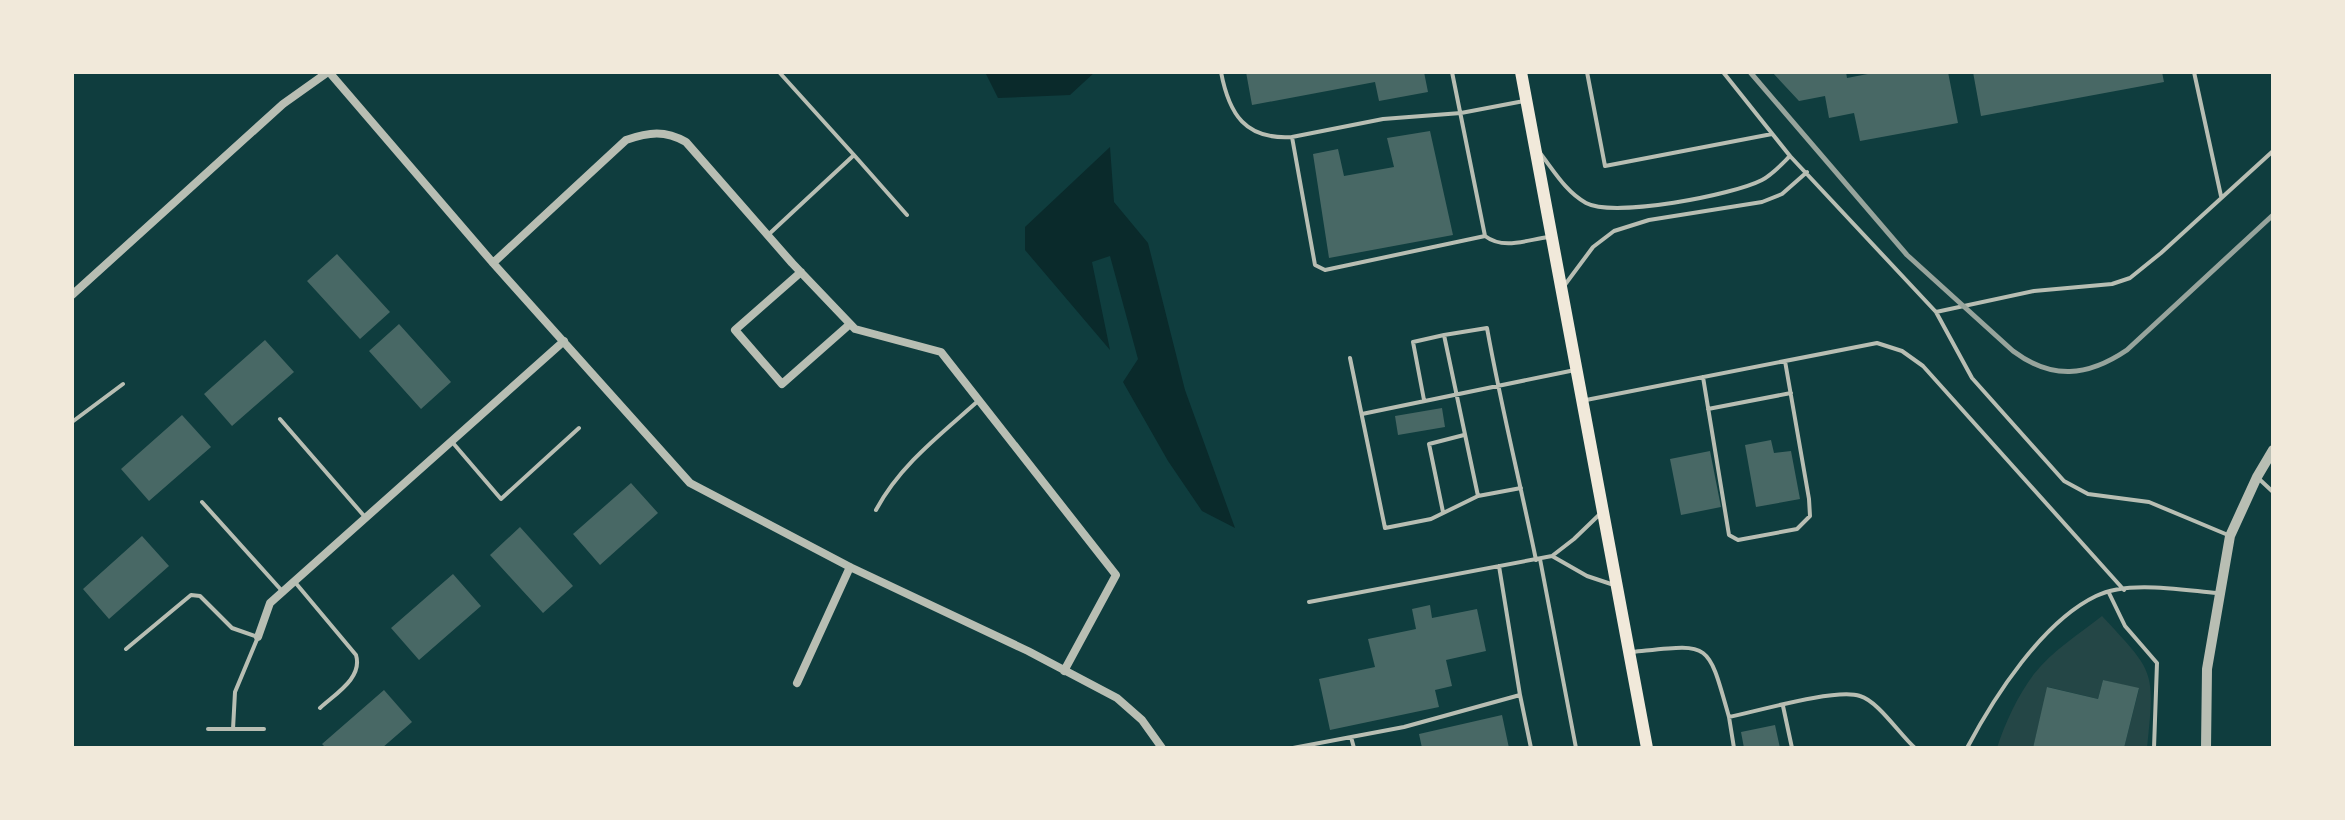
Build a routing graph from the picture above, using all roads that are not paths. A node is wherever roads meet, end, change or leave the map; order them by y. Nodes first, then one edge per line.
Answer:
1 (329, 72) edge
2 (779, 72) edge
3 (1221, 72) edge
4 (1452, 72) edge
5 (1521, 72) edge
6 (1587, 72) edge
7 (1723, 72) edge
8 (2194, 72) edge
9 (1527, 101) junction
10 (1461, 113) junction
11 (1772, 134) junction
12 (1292, 137) junction
13 (1536, 149) junction
14 (2273, 151) edge
15 (854, 155) junction
16 (1790, 156) junction
17 (1807, 172) junction
18 (2221, 196) junction
19 (907, 215) dead end
20 (768, 235) junction
21 (1485, 236) junction
22 (1553, 236) junction
23 (493, 263) junction
24 (801, 272) junction
25 (1563, 288) junction
26 (72, 295) edge
27 (1936, 312) junction
28 (850, 324) junction
29 (1444, 335) junction
30 (564, 341) junction
31 (1350, 358) dead end
32 (1785, 361) junction
33 (1577, 370) junction
34 (1703, 377) junction
35 (123, 384) dead end
36 (1498, 386) junction
37 (1791, 393) junction
38 (1455, 395) junction
39 (1424, 400) junction
40 (978, 401) junction
41 (1583, 401) junction
42 (1708, 409) junction
43 (1362, 414) junction
44 (280, 419) dead end
45 (72, 423) edge
46 (579, 428) dead end
47 (1465, 435) junction
48 (451, 441) junction
49 (2273, 450) edge
50 (2257, 477) junction
51 (1521, 488) junction
52 (2273, 492) edge
53 (1478, 496) junction
54 (202, 502) dead end
55 (876, 510) dead end
56 (1443, 512) junction
57 (1603, 512) junction
58 (366, 518) junction
59 (2230, 536) junction
60 (1552, 556) junction
61 (1538, 559) junction
62 (1499, 566) junction
63 (850, 567) junction
64 (294, 581) junction
65 (1617, 586) junction
66 (2124, 590) junction
67 (283, 592) junction
68 (2109, 593) junction
69 (2219, 593) junction
70 (1309, 602) dead end
71 (258, 637) junction
72 (126, 649) dead end
73 (1629, 653) junction
74 (1064, 671) junction
75 (797, 683) dead end
76 (1520, 695) junction
77 (1783, 706) junction
78 (320, 708) dead end
79 (1729, 717) junction
80 (208, 729) dead end
81 (233, 729) junction
82 (264, 729) dead end
83 (1351, 737) junction
84 (1162, 748) edge
85 (1293, 748) edge
86 (1354, 748) edge
87 (1531, 748) edge
88 (1576, 748) edge
89 (1647, 748) edge
90 (1734, 748) edge
91 (1792, 748) edge
92 (1915, 748) edge
93 (1967, 748) edge
94 (2154, 748) edge
95 (2206, 748) edge

1 - 23 street
1 - 26 street
2 - 15 lane
3 - 12 lane
4 - 10 lane
5 - 9 main road
6 - 11 lane
7 - 11 lane
8 - 18 lane
9 - 10 lane
9 - 13 main road
10 - 12 lane
10 - 21 lane
11 - 16 lane
12 - 21 lane
13 - 16 lane
13 - 22 main road
14 - 18 lane
15 - 19 lane
15 - 20 lane
16 - 17 lane
17 - 25 lane
17 - 27 lane
18 - 27 lane
20 - 23 street
20 - 24 street
21 - 22 lane
22 - 25 main road
23 - 30 street
24 - 28 street
24 - 28 street
25 - 33 main road
27 - 59 lane
28 - 40 street
29 - 36 lane
29 - 38 lane
29 - 39 lane
30 - 48 street
30 - 63 street
31 - 43 lane
32 - 34 lane
32 - 37 lane
32 - 66 lane
33 - 36 lane
33 - 41 main road
34 - 41 lane
34 - 42 lane
35 - 45 lane
36 - 38 lane
36 - 51 lane
37 - 42 lane
37 - 42 lane
38 - 39 lane
38 - 47 lane
39 - 43 lane
40 - 55 lane
40 - 74 street
41 - 57 main road
43 - 56 lane
44 - 58 lane
46 - 48 lane
47 - 53 lane
47 - 56 lane
48 - 58 street
49 - 50 street
50 - 52 lane
50 - 59 street
51 - 53 lane
51 - 61 lane
53 - 56 lane
54 - 67 lane
57 - 60 lane
57 - 65 main road
58 - 64 street
59 - 69 street
60 - 61 lane
60 - 65 lane
61 - 62 lane
61 - 88 lane
62 - 70 lane
62 - 76 lane
63 - 74 street
63 - 75 street
64 - 67 street
64 - 78 lane
65 - 73 main road
66 - 68 lane
66 - 69 lane
67 - 71 street
68 - 93 lane
68 - 94 lane
69 - 95 street
71 - 72 lane
71 - 81 lane
73 - 79 lane
73 - 89 main road
74 - 84 street
76 - 83 lane
76 - 87 lane
77 - 79 lane
77 - 91 lane
77 - 92 lane
79 - 90 lane
80 - 81 lane
81 - 82 lane
83 - 85 lane
83 - 86 lane

